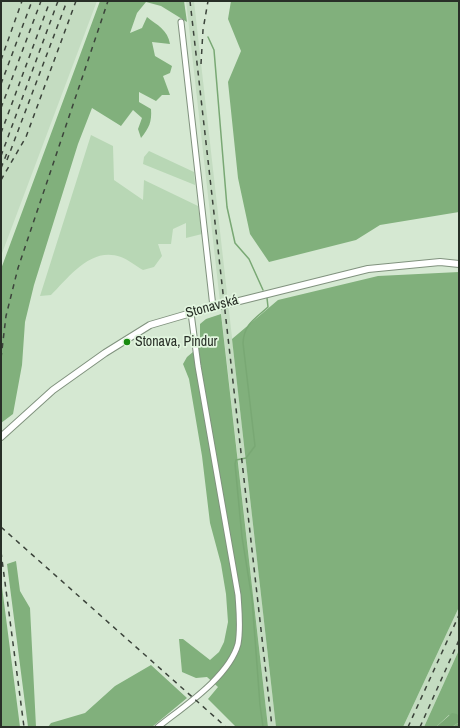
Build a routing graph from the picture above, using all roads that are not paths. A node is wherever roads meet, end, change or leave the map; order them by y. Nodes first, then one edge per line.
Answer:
1 (181, 22) dead end
2 (459, 264) edge
3 (213, 307) junction
4 (191, 313) junction
5 (1, 437) edge
6 (158, 727) edge

1 - 3 street
2 - 3 street, Stonavská
3 - 4 street, Stonavská
4 - 5 street, Stonavská
4 - 6 street

